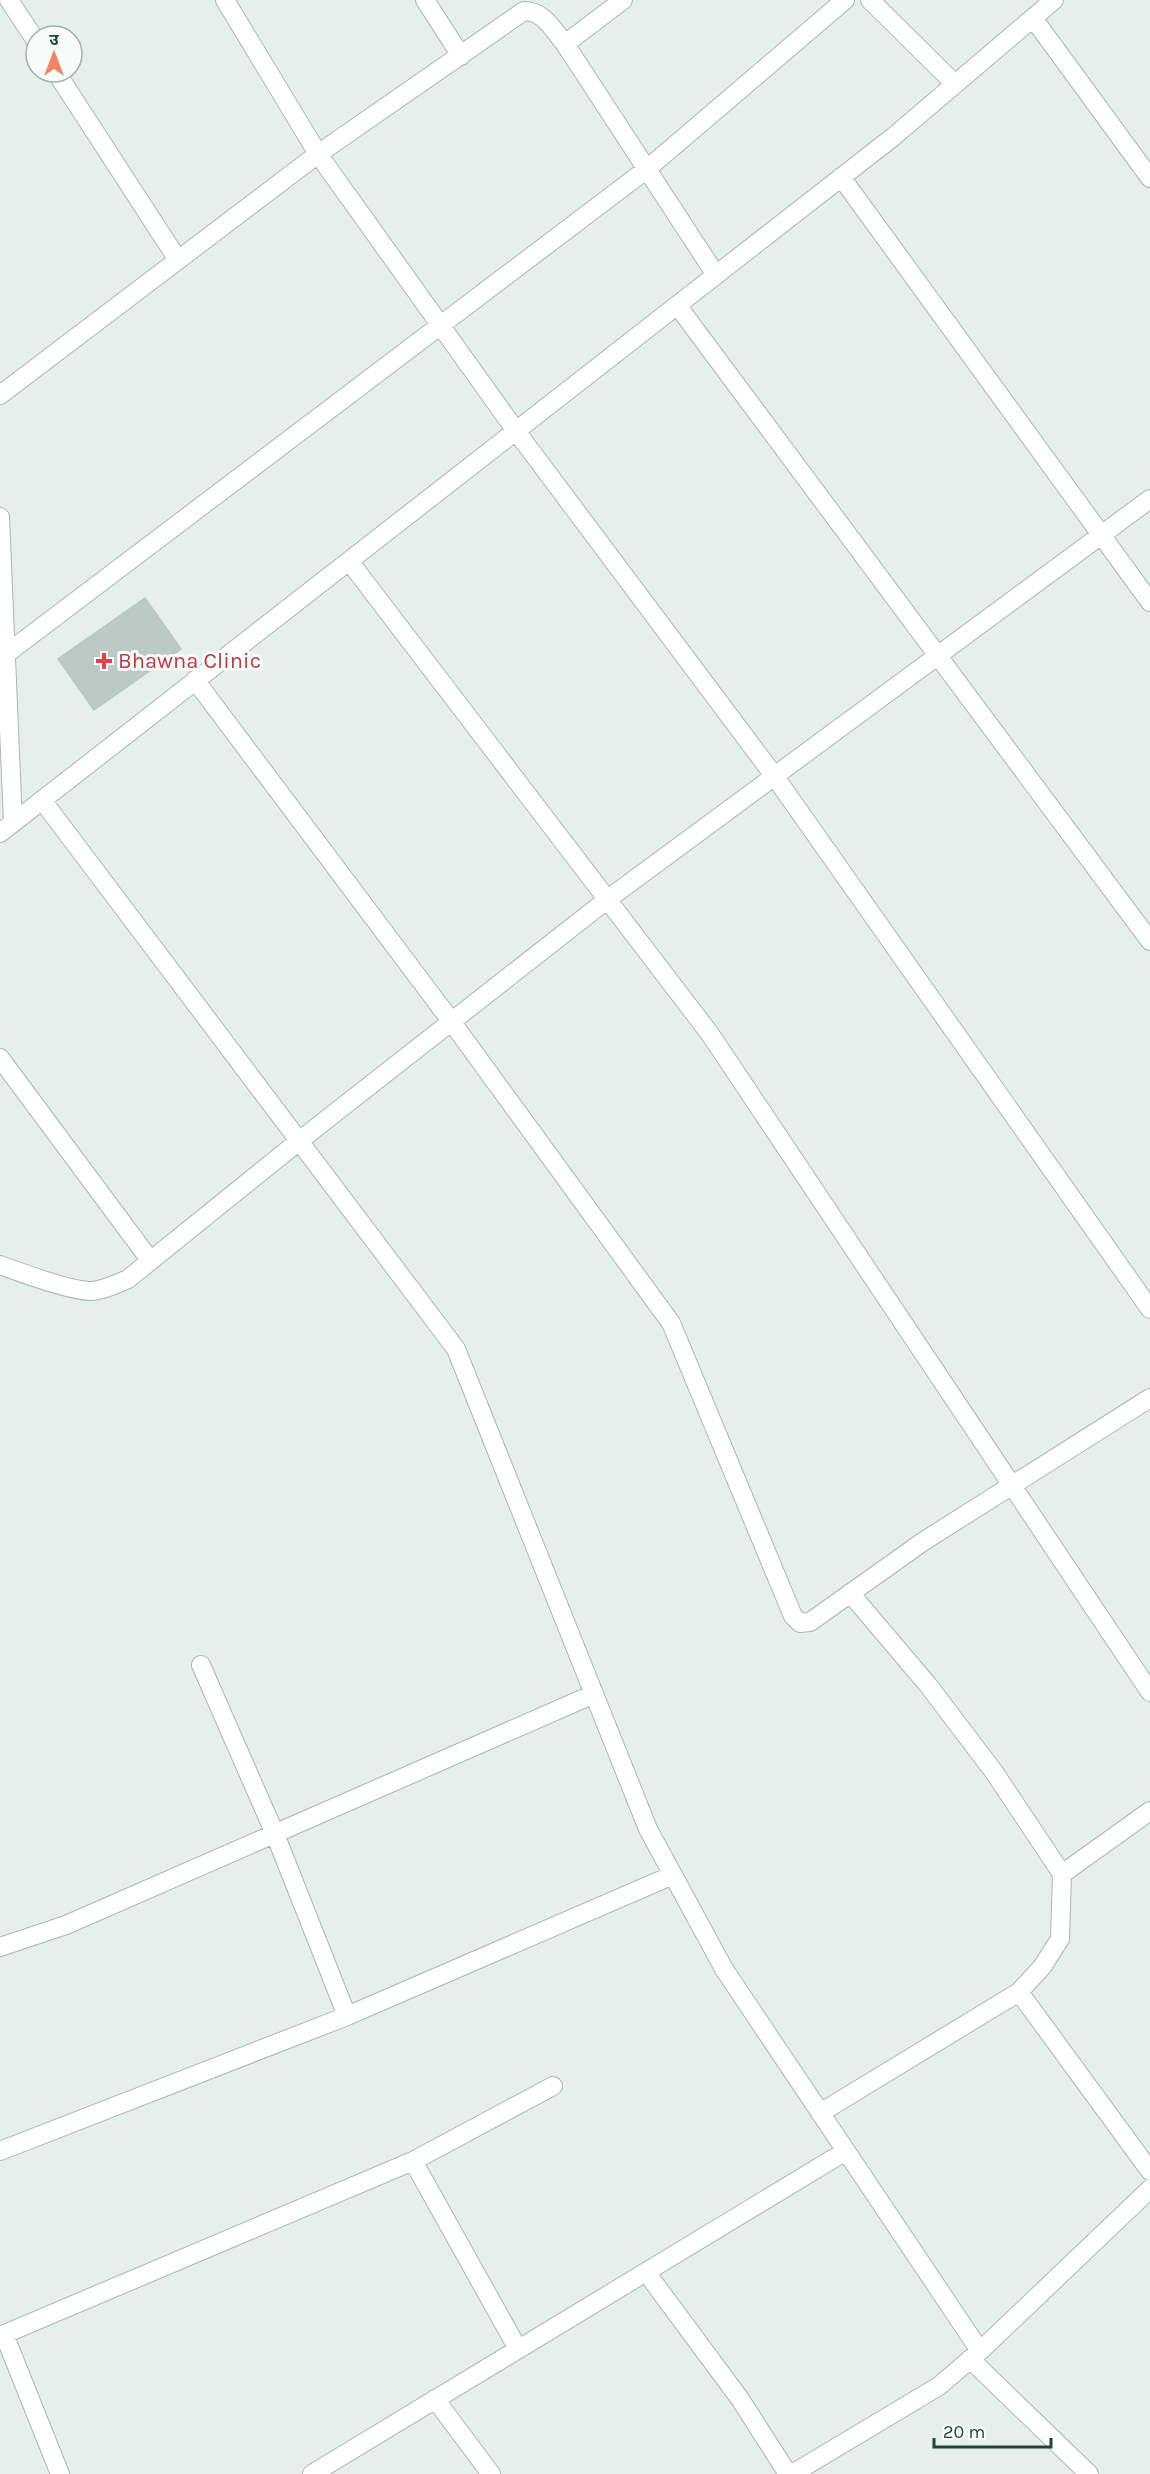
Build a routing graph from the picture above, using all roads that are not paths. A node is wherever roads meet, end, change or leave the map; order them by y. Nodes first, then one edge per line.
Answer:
1 (9, 0) edge
2 (225, 0) edge
3 (425, 0) edge
4 (622, 0) edge
5 (845, 0) edge
6 (870, 0) edge
7 (1054, 0) edge
8 (1033, 18) junction
9 (25, 24) edge
10 (565, 44) junction
11 (461, 56) junction
12 (64, 84) edge
13 (956, 84) junction
14 (318, 154) junction
15 (647, 169) junction
16 (842, 177) junction
17 (1150, 178) edge
18 (178, 260) junction
19 (716, 275) junction
20 (676, 305) junction
21 (441, 326) junction
22 (0, 395) edge
23 (516, 430) junction
24 (1150, 499) edge
25 (0, 517) edge
26 (1101, 535) junction
27 (348, 561) junction
28 (1150, 602) edge
29 (6, 654) junction
30 (938, 658) junction
31 (195, 680) junction
32 (775, 777) junction
33 (42, 800) junction
34 (7, 828) edge
35 (608, 899) junction
36 (1150, 941) edge
37 (451, 1021) junction
38 (0, 1058) edge
39 (299, 1141) junction
40 (150, 1260) junction
41 (0, 1265) edge
42 (1150, 1309) edge
43 (1149, 1402) edge
44 (1011, 1486) junction
45 (850, 1593) junction
46 (201, 1665) dead end
47 (1150, 1692) edge
48 (594, 1694) junction
49 (1150, 1811) edge
50 (274, 1834) junction
51 (1062, 1874) junction
52 (673, 1875) junction
53 (0, 1947) edge
54 (1019, 1992) junction
55 (347, 2016) junction
56 (554, 2086) dead end
57 (820, 2113) junction
58 (0, 2151) edge
59 (846, 2151) junction
60 (413, 2161) junction
61 (1150, 2171) edge
62 (1150, 2188) edge
63 (646, 2272) junction
64 (2, 2335) edge
65 (518, 2349) junction
66 (975, 2355) junction
67 (435, 2399) junction
68 (60, 2474) edge
69 (312, 2474) edge
70 (491, 2474) edge
71 (788, 2474) edge
72 (792, 2474) edge
73 (1089, 2474) edge

1 - 9 street
2 - 14 street
3 - 11 street
4 - 10 street
5 - 15 street
6 - 13 street
7 - 8 street
8 - 13 street
8 - 17 street
10 - 11 street
10 - 15 street
11 - 14 street
12 - 18 street
13 - 16 street
14 - 18 street
14 - 21 street
15 - 19 street
15 - 21 street
16 - 19 street
16 - 26 street
18 - 22 street
19 - 20 street
20 - 23 street
20 - 30 street
21 - 23 street
21 - 29 street
23 - 27 street
23 - 32 street
24 - 26 street
25 - 29 street
26 - 28 street
26 - 30 street
27 - 31 street
27 - 35 street
29 - 34 street
30 - 32 street
30 - 36 street
31 - 33 street
31 - 37 street
32 - 35 street
32 - 42 street
33 - 34 street
33 - 39 street
35 - 37 street
35 - 44 street
37 - 39 street
37 - 45 street
38 - 40 street
39 - 40 street
39 - 48 street
40 - 41 street
43 - 44 street
44 - 45 street
44 - 47 street
45 - 51 street
46 - 50 street
48 - 50 street
48 - 52 street
49 - 51 street
50 - 53 street
50 - 55 street
51 - 54 street
52 - 55 street
52 - 57 street
54 - 57 street
54 - 61 street
55 - 58 street
56 - 60 street
57 - 59 street
59 - 63 street
59 - 66 street
60 - 64 street
60 - 65 street
62 - 66 street
63 - 65 street
63 - 71 street
64 - 68 street
65 - 67 street
66 - 72 street
66 - 73 street
67 - 69 street
67 - 70 street

